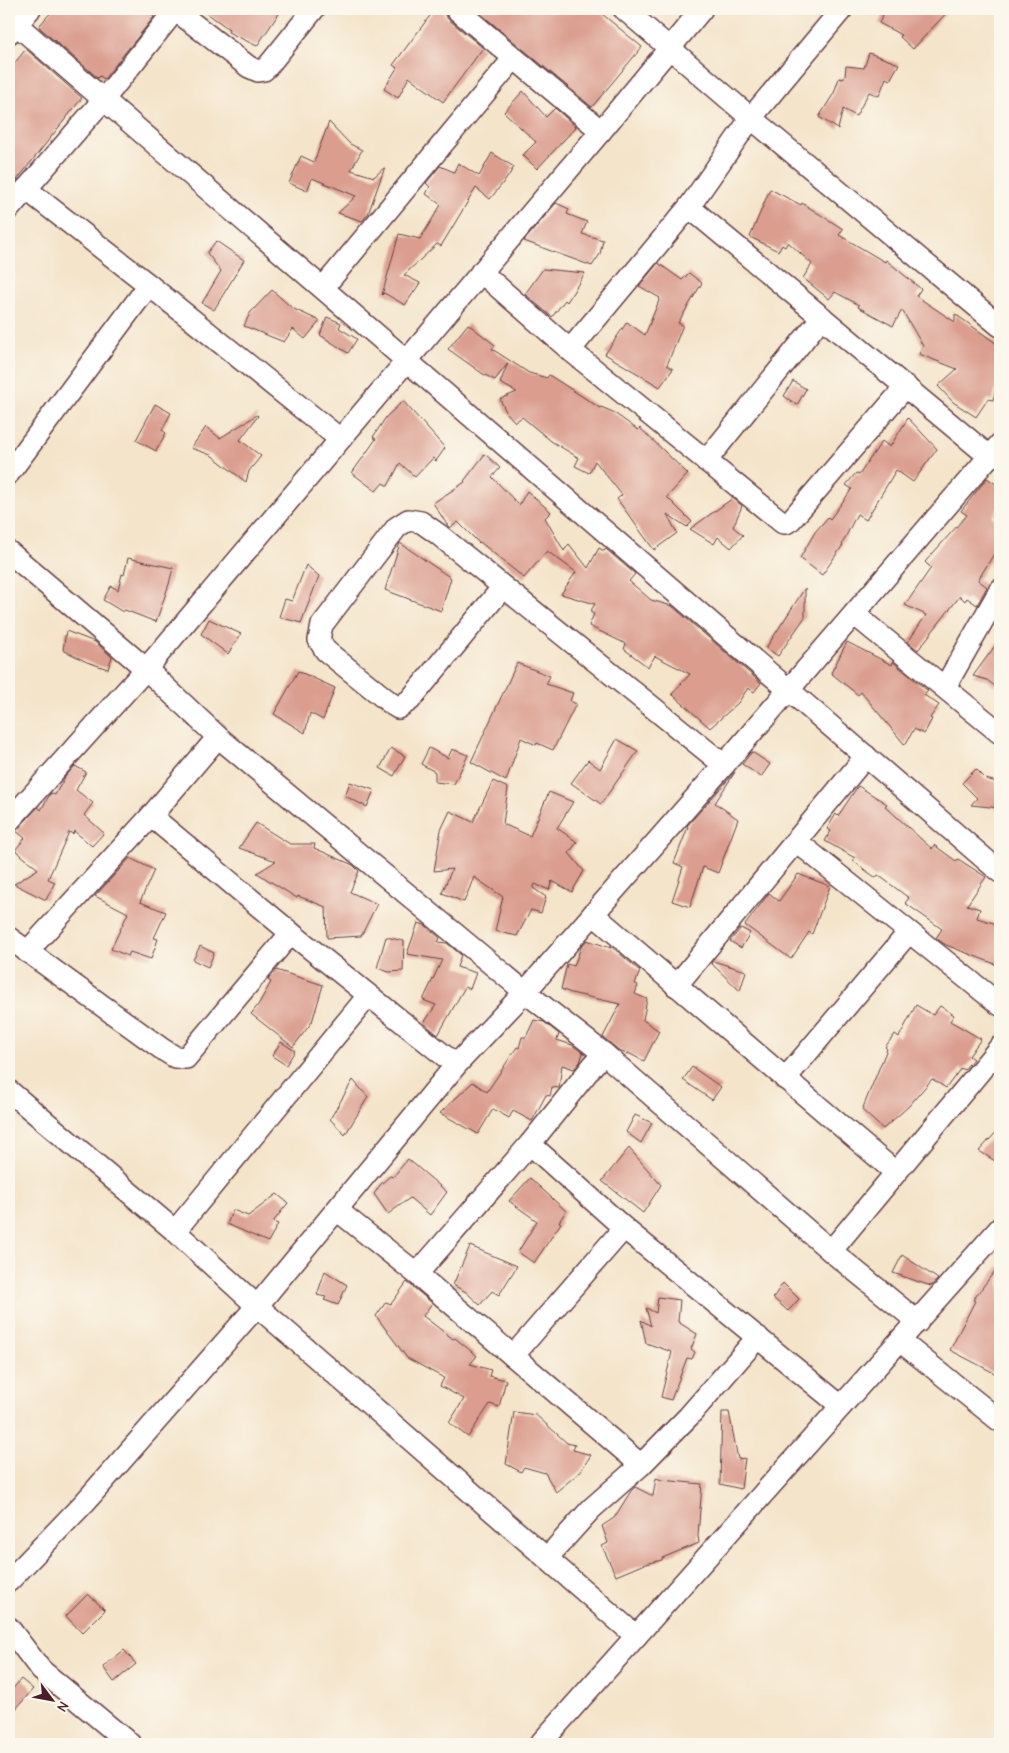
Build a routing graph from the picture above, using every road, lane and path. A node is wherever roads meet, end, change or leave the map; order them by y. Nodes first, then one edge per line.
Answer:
1 (175, 9) edge
2 (314, 9) edge
3 (456, 9) edge
4 (624, 9) edge
5 (702, 9) edge
6 (842, 9) edge
7 (16, 21) edge
8 (671, 48) junction
9 (514, 58) junction
10 (104, 99) junction
11 (751, 118) junction
12 (601, 131) junction
13 (26, 189) junction
14 (689, 207) junction
15 (9, 209) edge
16 (481, 272) junction
17 (149, 285) junction
18 (323, 288) junction
19 (822, 317) junction
20 (1000, 326) edge
21 (570, 350) junction
22 (407, 360) junction
23 (906, 386) junction
24 (340, 439) junction
25 (995, 450) edge
26 (706, 461) junction
27 (9, 473) edge
28 (9, 552) edge
29 (503, 587) junction
30 (1000, 590) edge
31 (854, 614) junction
32 (146, 669) junction
33 (945, 687) junction
34 (790, 690) junction
35 (1000, 733) edge
36 (218, 737) junction
37 (866, 756) junction
38 (724, 765) junction
39 (151, 816) junction
40 (9, 821) edge
41 (796, 841) junction
42 (1000, 872) edge
43 (593, 914) junction
44 (909, 932) junction
45 (291, 934) junction
46 (9, 938) edge
47 (27, 952) junction
48 (676, 986) junction
49 (525, 992) junction
50 (368, 996) junction
51 (1000, 1005) edge
52 (1000, 1047) edge
53 (603, 1053) junction
54 (456, 1065) junction
55 (785, 1079) junction
56 (9, 1091) edge
57 (530, 1144) junction
58 (895, 1172) junction
59 (337, 1210) junction
60 (624, 1228) junction
61 (1000, 1228) edge
62 (175, 1231) junction
63 (832, 1251) junction
64 (417, 1274) junction
65 (257, 1306) junction
66 (918, 1322) junction
67 (758, 1337) junction
68 (900, 1341) junction
69 (513, 1356) junction
70 (841, 1406) junction
71 (1000, 1419) edge
72 (641, 1465) junction
73 (547, 1558) junction
74 (9, 1581) edge
75 (9, 1628) edge
76 (636, 1636) junction
77 (130, 1744) edge
78 (540, 1744) edge

1 - 2 street
1 - 10 street
3 - 9 street
4 - 8 street
5 - 8 street
6 - 11 street
7 - 10 street
8 - 11 street
8 - 12 street
9 - 12 street
9 - 18 street
10 - 13 street
10 - 18 street
11 - 14 street
11 - 20 street
12 - 16 street
13 - 15 street
13 - 17 street
14 - 19 street
14 - 21 street
16 - 21 street
16 - 22 street
17 - 24 street
17 - 27 street
18 - 22 street
19 - 23 street
19 - 26 street
21 - 26 street
22 - 24 street
22 - 34 street
23 - 25 street
23 - 26 street
24 - 32 street
25 - 31 street
28 - 32 street
29 - 29 street
29 - 38 street
30 - 33 street
31 - 33 street
31 - 34 street
32 - 36 street
32 - 40 street
33 - 35 street
34 - 37 street
34 - 38 street
36 - 39 street
36 - 49 street
37 - 41 street
37 - 42 street
38 - 43 street
39 - 45 street
39 - 47 street
41 - 44 street
41 - 48 street
43 - 48 street
43 - 49 street
44 - 51 street
44 - 55 street
45 - 47 street
45 - 50 street
46 - 47 street
48 - 55 street
49 - 53 street
49 - 54 street
50 - 54 street
50 - 62 street
52 - 58 street
53 - 57 street
53 - 63 street
54 - 59 street
55 - 58 street
56 - 62 street
57 - 60 street
57 - 64 street
58 - 63 street
59 - 64 street
59 - 65 street
60 - 67 street
60 - 69 street
61 - 66 street
62 - 65 street
63 - 66 street
64 - 69 street
65 - 73 street
65 - 74 street
66 - 68 street
67 - 70 street
67 - 72 street
68 - 70 street
68 - 71 street
69 - 72 street
70 - 76 street
72 - 73 street
73 - 76 street
75 - 77 street
76 - 78 street

